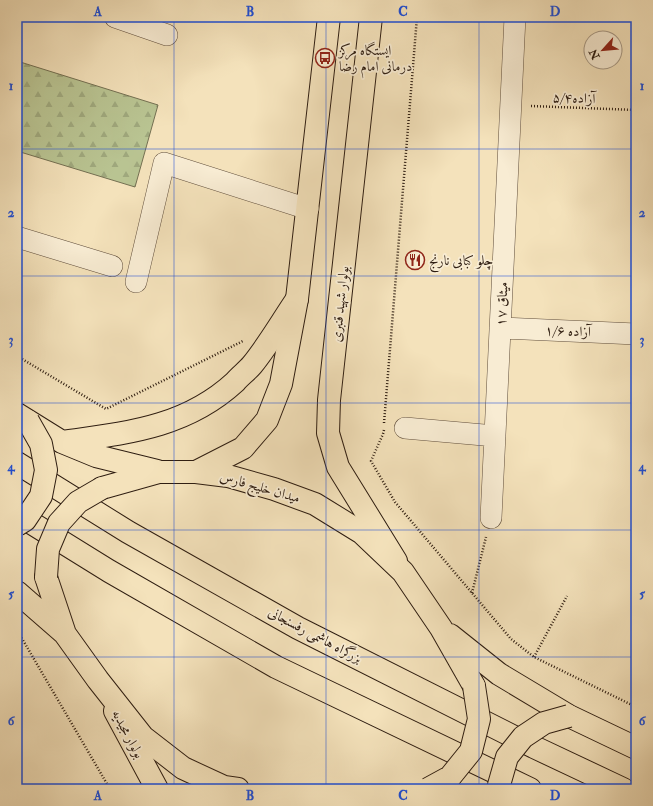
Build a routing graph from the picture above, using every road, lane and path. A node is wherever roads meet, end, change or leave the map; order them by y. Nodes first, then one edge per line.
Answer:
1 (115, 17) edge
2 (329, 17) edge
3 (371, 17) edge
4 (417, 17) edge
5 (515, 17) edge
6 (167, 35) dead end
7 (511, 106) junction
8 (636, 110) edge
9 (308, 208) junction
10 (17, 236) edge
11 (112, 266) dead end
12 (136, 282) dead end
13 (297, 299) junction
14 (500, 328) junction
15 (636, 334) edge
16 (243, 340) dead end
17 (17, 356) edge
18 (23, 418) edge
19 (405, 428) dead end
20 (495, 436) junction
21 (62, 442) junction
22 (17, 463) edge
23 (159, 472) junction
24 (196, 472) junction
25 (17, 514) edge
26 (492, 518) joint
27 (17, 525) edge
28 (403, 572) junction
29 (17, 592) edge
30 (472, 593) junction
31 (567, 596) dead end
32 (441, 628) junction
33 (17, 630) edge
34 (65, 634) junction
35 (534, 657) junction
36 (98, 680) junction
37 (636, 707) edge
38 (569, 716) junction
39 (636, 748) edge
40 (110, 789) edge
41 (157, 789) edge
42 (238, 789) edge
43 (428, 789) edge
44 (499, 789) edge
45 (530, 789) edge
46 (622, 789) edge

1 - 6 street
2 - 9 main road
3 - 28 main road, بولوار شهید قنبری
4 - 30 path
5 - 7 street, میثاق ۱۷
7 - 8 path, آزاده۵/۴
7 - 14 street, میثاق ۱۷
9 - 12 street
9 - 13 main road
10 - 11 street
13 - 21 main road
13 - 24 main road
14 - 15 street, آزاده ۱/۶
14 - 20 street, میثاق ۱۷
16 - 17 path
18 - 21 main road
18 - 27 main road, bridge
19 - 20 street
20 - 26 street, میثاق ۱۷
21 - 23 main road
22 - 46 main road, بزرگراه هاشمی رفسنجانی
23 - 24 main road, میدان خلیج فارس
23 - 34 main road, میدان خلیج فارس, bridge
24 - 28 main road, میدان خلیج فارس
25 - 45 main road
26 - 30 path
28 - 32 main road, میدان خلیج فارس
29 - 34 main road
30 - 35 path
31 - 35 path
32 - 38 main road
32 - 43 main road, میدان خلیج فارس, bridge
33 - 40 path
34 - 36 main road, میدان خلیج فارس
35 - 37 path
36 - 41 main road, بولوار مجیدیه
36 - 42 main road, میدان خلیج فارس
38 - 39 main road
38 - 44 main road, bridge

